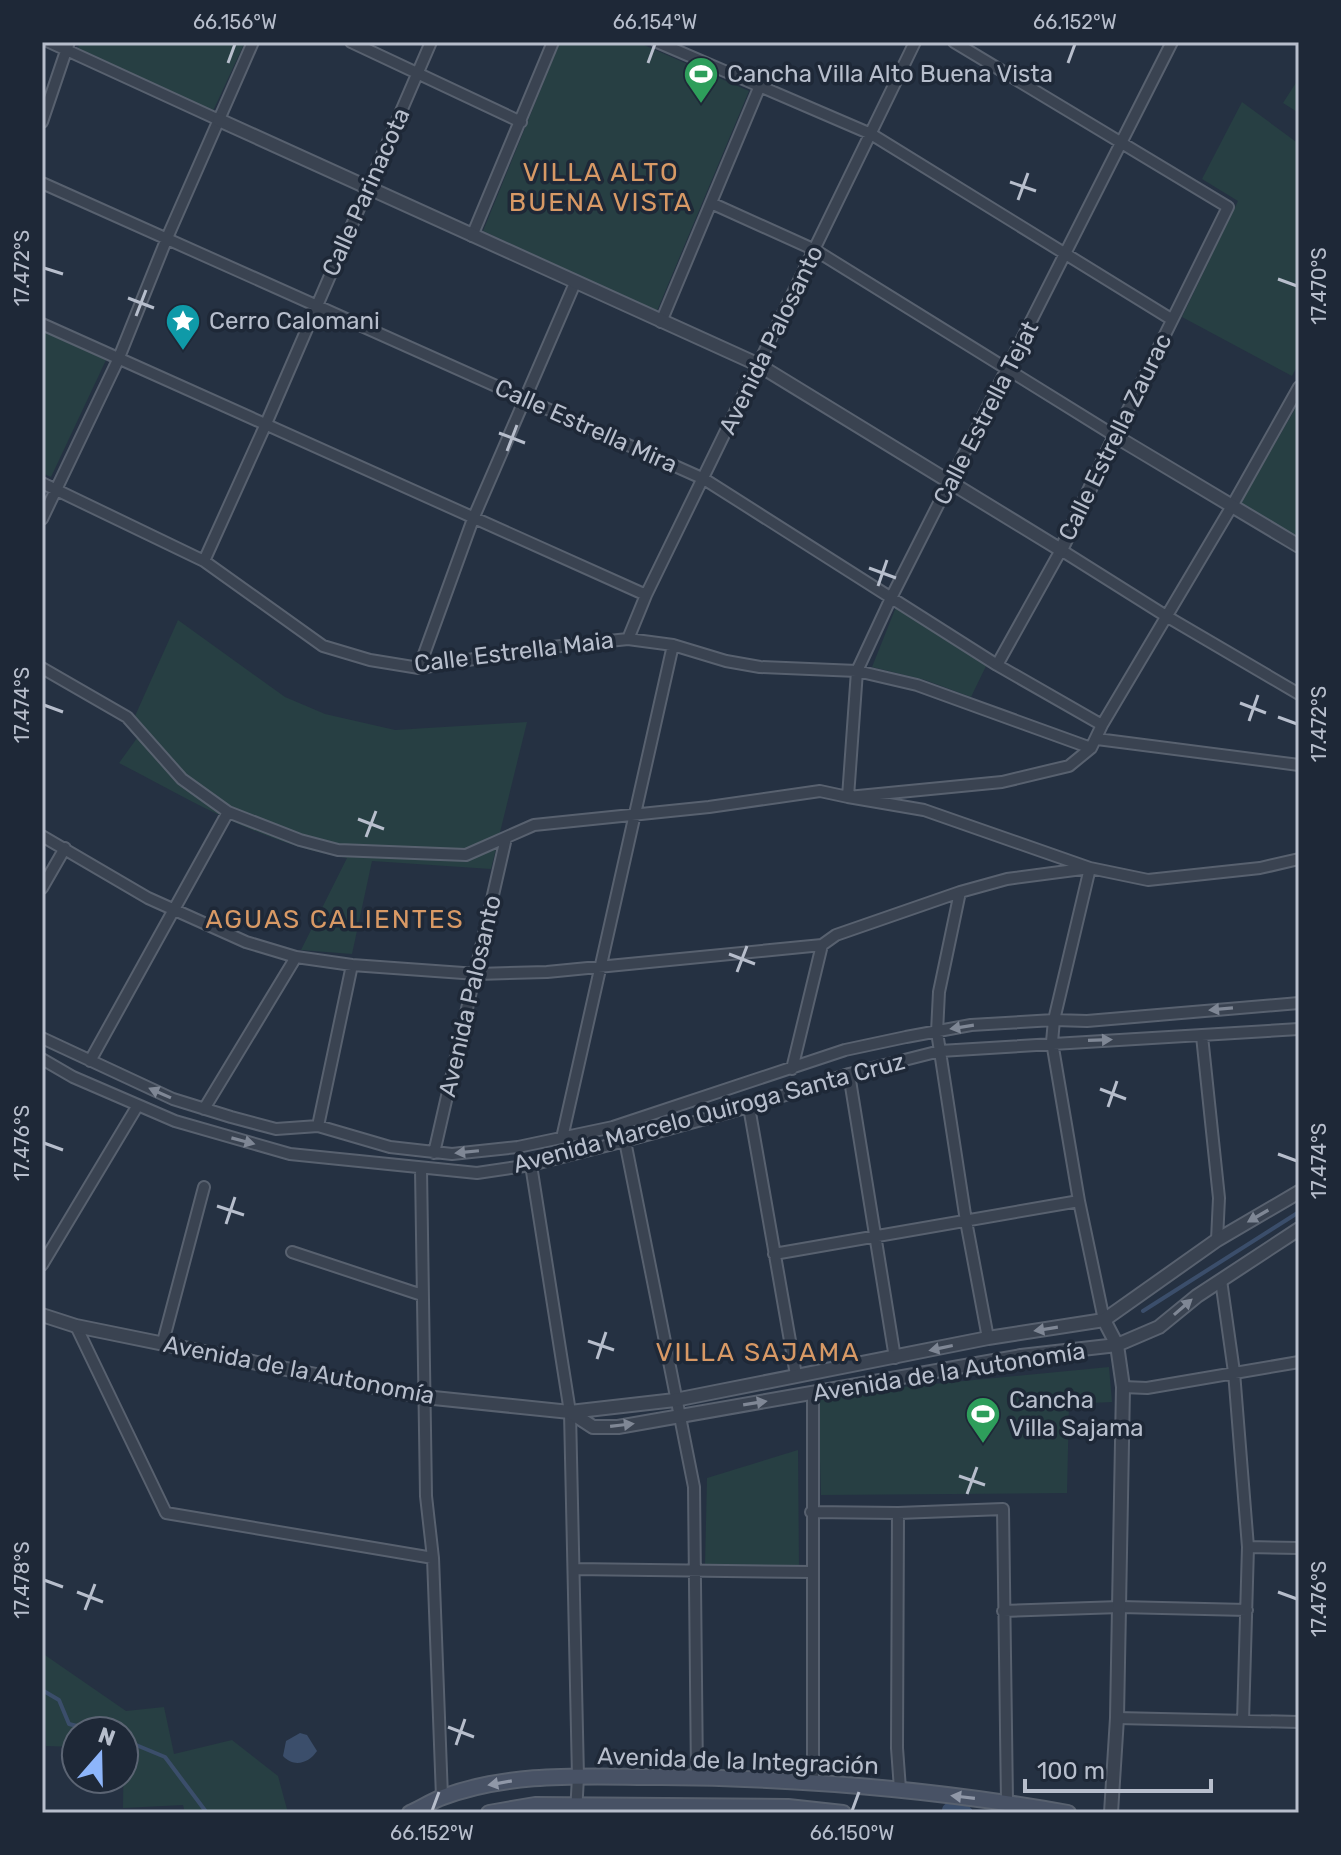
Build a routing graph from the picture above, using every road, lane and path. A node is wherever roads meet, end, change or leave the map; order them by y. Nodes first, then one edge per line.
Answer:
1 (49, 42) edge
2 (253, 42) edge
3 (351, 42) edge
4 (431, 42) edge
5 (553, 42) edge
6 (657, 42) edge
7 (915, 42) edge
8 (954, 42) edge
9 (1172, 42) edge
10 (68, 46) edge
11 (674, 46) edge
12 (418, 73) junction
13 (759, 88) junction
14 (219, 120) junction
15 (42, 122) edge
16 (521, 122) junction
17 (871, 134) junction
18 (1121, 141) junction
19 (42, 183) edge
20 (367, 189) junction
21 (711, 203) junction
22 (472, 236) junction
23 (167, 238) junction
24 (815, 250) junction
25 (1065, 253) junction
26 (575, 283) junction
27 (316, 305) junction
28 (1171, 319) junction
29 (661, 322) junction
30 (42, 324) edge
31 (118, 360) junction
32 (757, 364) junction
33 (1009, 369) junction
34 (1299, 387) edge
35 (527, 400) junction
36 (265, 426) junction
37 (1115, 436) junction
38 (704, 479) junction
39 (42, 483) edge
40 (951, 485) junction
41 (57, 491) junction
42 (1232, 506) junction
43 (42, 519) edge
44 (473, 519) junction
45 (1299, 546) edge
46 (1061, 550) junction
47 (204, 561) junction
48 (646, 595) junction
49 (891, 598) junction
50 (1166, 616) junction
51 (628, 639) junction
52 (673, 645) junction
53 (997, 665) junction
54 (42, 668) edge
55 (419, 668) junction
56 (857, 671) junction
57 (1299, 694) edge
58 (1102, 725) junction
59 (1094, 744) junction
60 (1299, 765) edge
61 (848, 797) junction
62 (228, 812) junction
63 (636, 813) junction
64 (42, 836) edge
65 (506, 838) junction
66 (65, 848) junction
67 (1299, 859) edge
68 (1090, 868) junction
69 (42, 888) edge
70 (960, 892) junction
71 (174, 909) junction
72 (822, 945) junction
73 (296, 957) junction
74 (352, 965) junction
75 (600, 968) junction
76 (477, 974) junction
77 (1299, 1003) edge
78 (1054, 1020) junction
79 (1299, 1029) edge
80 (937, 1032) junction
81 (1202, 1036) junction
82 (42, 1038) edge
83 (1052, 1042) junction
84 (940, 1051) junction
85 (42, 1059) edge
86 (90, 1061) junction
87 (792, 1069) junction
88 (849, 1074) junction
89 (138, 1105) junction
90 (749, 1107) junction
91 (204, 1109) junction
92 (318, 1126) junction
93 (562, 1138) junction
94 (625, 1141) junction
95 (434, 1153) junction
96 (531, 1165) junction
97 (421, 1169) junction
98 (204, 1187) dead end
99 (1299, 1192) edge
100 (1079, 1201) junction
101 (966, 1221) junction
102 (1299, 1229) edge
103 (875, 1236) junction
104 (1217, 1240) junction
105 (292, 1252) dead end
106 (774, 1254) junction
107 (42, 1265) edge
108 (1221, 1280) junction
109 (422, 1295) junction
110 (42, 1315) edge
111 (1104, 1320) junction
112 (76, 1326) junction
113 (988, 1338) junction
114 (163, 1342) junction
115 (1117, 1345) junction
116 (895, 1358) junction
117 (1299, 1362) edge
118 (1234, 1372) junction
119 (796, 1375) junction
120 (1123, 1387) junction
121 (813, 1394) junction
122 (424, 1397) junction
123 (675, 1400) junction
124 (570, 1412) junction
125 (678, 1415) junction
126 (811, 1512) junction
127 (898, 1513) junction
128 (1248, 1547) junction
129 (1299, 1548) edge
130 (433, 1558) junction
131 (574, 1569) junction
132 (695, 1571) junction
133 (811, 1572) junction
134 (1120, 1607) junction
135 (1247, 1610) junction
136 (1003, 1611) junction
137 (1117, 1718) junction
138 (1243, 1721) junction
139 (1299, 1722) edge
140 (578, 1777) junction
141 (697, 1777) junction
142 (813, 1781) junction
143 (900, 1789) junction
144 (442, 1797) junction
145 (1007, 1802) junction
146 (576, 1809) edge
147 (688, 1809) edge
148 (788, 1810) edge
149 (410, 1813) edge
150 (489, 1813) edge
151 (843, 1813) edge
152 (1068, 1813) edge
153 (1111, 1813) edge

1 - 10 street
2 - 14 street
3 - 12 street
4 - 12 street, Calle Parinacota
5 - 16 street
6 - 11 street
7 - 17 street, Avenida Palosanto
8 - 18 street
9 - 18 street, Calle Estrella Tejat
10 - 14 street
10 - 15 street
11 - 13 street
12 - 16 street
12 - 20 street, Calle Parinacota
13 - 17 street
13 - 21 street
14 - 20 street
14 - 23 street
16 - 22 street
17 - 24 street, Avenida Palosanto
17 - 25 street
18 - 25 street, Calle Estrella Tejat
18 - 28 street, Calle Estrella Zaurac
19 - 23 street, Calle Estrella Mira
20 - 22 street
20 - 27 street, Calle Parinacota
21 - 24 street
21 - 29 street
22 - 26 street
23 - 27 street, Calle Estrella Mira
23 - 31 street
24 - 32 street, Avenida Palosanto
24 - 33 street
25 - 28 street
25 - 33 street, Calle Estrella Tejat
26 - 29 street
26 - 35 street
27 - 35 street, Calle Estrella Mira
27 - 36 street, Calle Parinacota
28 - 37 street, Calle Estrella Zaurac
29 - 32 street
30 - 31 street
31 - 36 street
31 - 41 street
32 - 38 street, Avenida Palosanto
32 - 40 street
33 - 37 street
33 - 40 street, Calle Estrella Tejat
34 - 42 street
35 - 38 street, Calle Estrella Mira
35 - 44 street
36 - 44 street
36 - 47 street, Calle Parinacota
37 - 42 street
37 - 46 street, Calle Estrella Zaurac
38 - 48 street, Avenida Palosanto
38 - 49 street, Calle Estrella Mira
39 - 41 street, Calle Estrella Maia
40 - 46 street
40 - 49 street, Calle Estrella Tejat
41 - 43 street
41 - 47 street, Calle Estrella Maia
42 - 45 street
42 - 50 street
44 - 48 street
44 - 55 street
46 - 50 street
46 - 53 street, Calle Estrella Zaurac
47 - 55 street, Calle Estrella Maia
48 - 51 street, Avenida Palosanto
49 - 53 street, Calle Estrella Mira
49 - 56 street, Calle Estrella Tejat
50 - 57 street
50 - 58 street
51 - 52 street, Calle Estrella Maia
51 - 55 street, Calle Estrella Maia
52 - 56 street, Calle Estrella Maia
52 - 63 street
53 - 58 street, Calle Estrella Mira
54 - 62 street
56 - 59 street, Calle Estrella Maia
56 - 61 street, Calle Estrella Tejat
58 - 59 street
59 - 60 street, Calle Estrella Maia
59 - 61 street
61 - 63 street
61 - 68 street
62 - 65 street
62 - 71 street
63 - 65 street
63 - 75 street
64 - 66 street
65 - 76 street, Avenida Palosanto
66 - 69 street
66 - 71 street
67 - 68 street
68 - 70 street
68 - 78 street
70 - 72 street
70 - 80 street
71 - 73 street
71 - 86 street
72 - 75 street
72 - 87 street
73 - 74 street
73 - 91 street
74 - 76 street
74 - 92 street
75 - 76 street
75 - 93 street
76 - 95 street, Avenida Palosanto
77 -> 78 street, Avenida Marcelo Quiroga Santa Cruz
78 -> 80 street, Avenida Marcelo Quiroga Santa Cruz
78 - 83 street
79 - 81 street, Avenida Marcelo Quiroga Santa Cruz
80 - 84 street
80 - 87 street, Avenida Marcelo Quiroga Santa Cruz
83 -> 81 street, Avenida Marcelo Quiroga Santa Cruz
81 - 104 street
82 - 86 street, Avenida Marcelo Quiroga Santa Cruz
83 - 84 street, Avenida Marcelo Quiroga Santa Cruz
83 - 100 street
84 - 88 street, Avenida Marcelo Quiroga Santa Cruz
84 - 101 street
85 - 89 street, Avenida Marcelo Quiroga Santa Cruz
91 -> 86 street, Avenida Marcelo Quiroga Santa Cruz
87 - 93 street, Avenida Marcelo Quiroga Santa Cruz
88 - 90 street, Avenida Marcelo Quiroga Santa Cruz
88 - 103 street
89 -> 97 street, Avenida Marcelo Quiroga Santa Cruz
89 - 107 street
90 - 94 street, Avenida Marcelo Quiroga Santa Cruz
90 - 106 street
91 - 92 street, Avenida Marcelo Quiroga Santa Cruz
92 - 95 street, Avenida Marcelo Quiroga Santa Cruz
93 -> 95 street, Avenida Marcelo Quiroga Santa Cruz
94 - 96 street, Avenida Marcelo Quiroga Santa Cruz
94 - 123 street
96 - 97 street, Avenida Marcelo Quiroga Santa Cruz
96 - 124 street
97 - 109 street
98 - 114 street
99 -> 104 street, Avenida de la Autonomía
100 - 101 street
100 - 111 street
101 - 103 street
101 - 113 street
102 - 108 street, Avenida de la Autonomía
103 - 106 street
103 - 116 street
104 - 111 street, Avenida de la Autonomía
105 - 109 street
106 - 119 street
115 -> 108 street, Avenida de la Autonomía
108 - 118 street
109 - 122 street
110 - 112 street, Avenida de la Autonomía
111 -> 113 street, Avenida de la Autonomía
111 - 115 street
112 - 114 street, Avenida de la Autonomía
112 - 130 street
113 -> 116 street, Avenida de la Autonomía
114 - 122 street, Avenida de la Autonomía
115 - 120 street
115 - 121 street, Avenida de la Autonomía
116 - 119 street, Avenida de la Autonomía
117 - 118 street
118 - 120 street
118 - 128 street
119 - 123 street, Avenida de la Autonomía
120 - 134 street
125 -> 121 street, Avenida de la Autonomía
121 - 126 street
122 - 124 street, Avenida de la Autonomía
122 - 130 street
123 - 124 street, Avenida de la Autonomía
123 - 125 street
124 -> 125 street, Avenida de la Autonomía
124 - 131 street
125 - 132 street
126 - 127 street
126 - 133 street
127 - 136 street
127 - 143 street
128 - 129 street
128 - 135 street
130 - 144 street
131 - 132 street
131 - 140 street
132 - 133 street
132 - 141 street
133 - 142 street
134 - 135 street
134 - 136 street
134 - 137 street
135 - 138 street
136 - 145 street
137 - 138 street
137 - 153 street
138 - 139 street
140 - 141 main road, Avenida de la Integración
140 -> 144 main road, Avenida de la Integración
140 - 146 street
141 - 142 main road, Avenida de la Integración
142 - 143 main road, Avenida de la Integración
145 -> 143 main road, Avenida de la Integración
144 - 149 main road, Avenida de la Integración
145 - 152 main road, Avenida de la Integración
146 - 147 main road, Avenida de la Integración
146 - 150 main road, Avenida de la Integración
147 - 148 main road, Avenida de la Integración
148 - 151 main road, Avenida de la Integración

